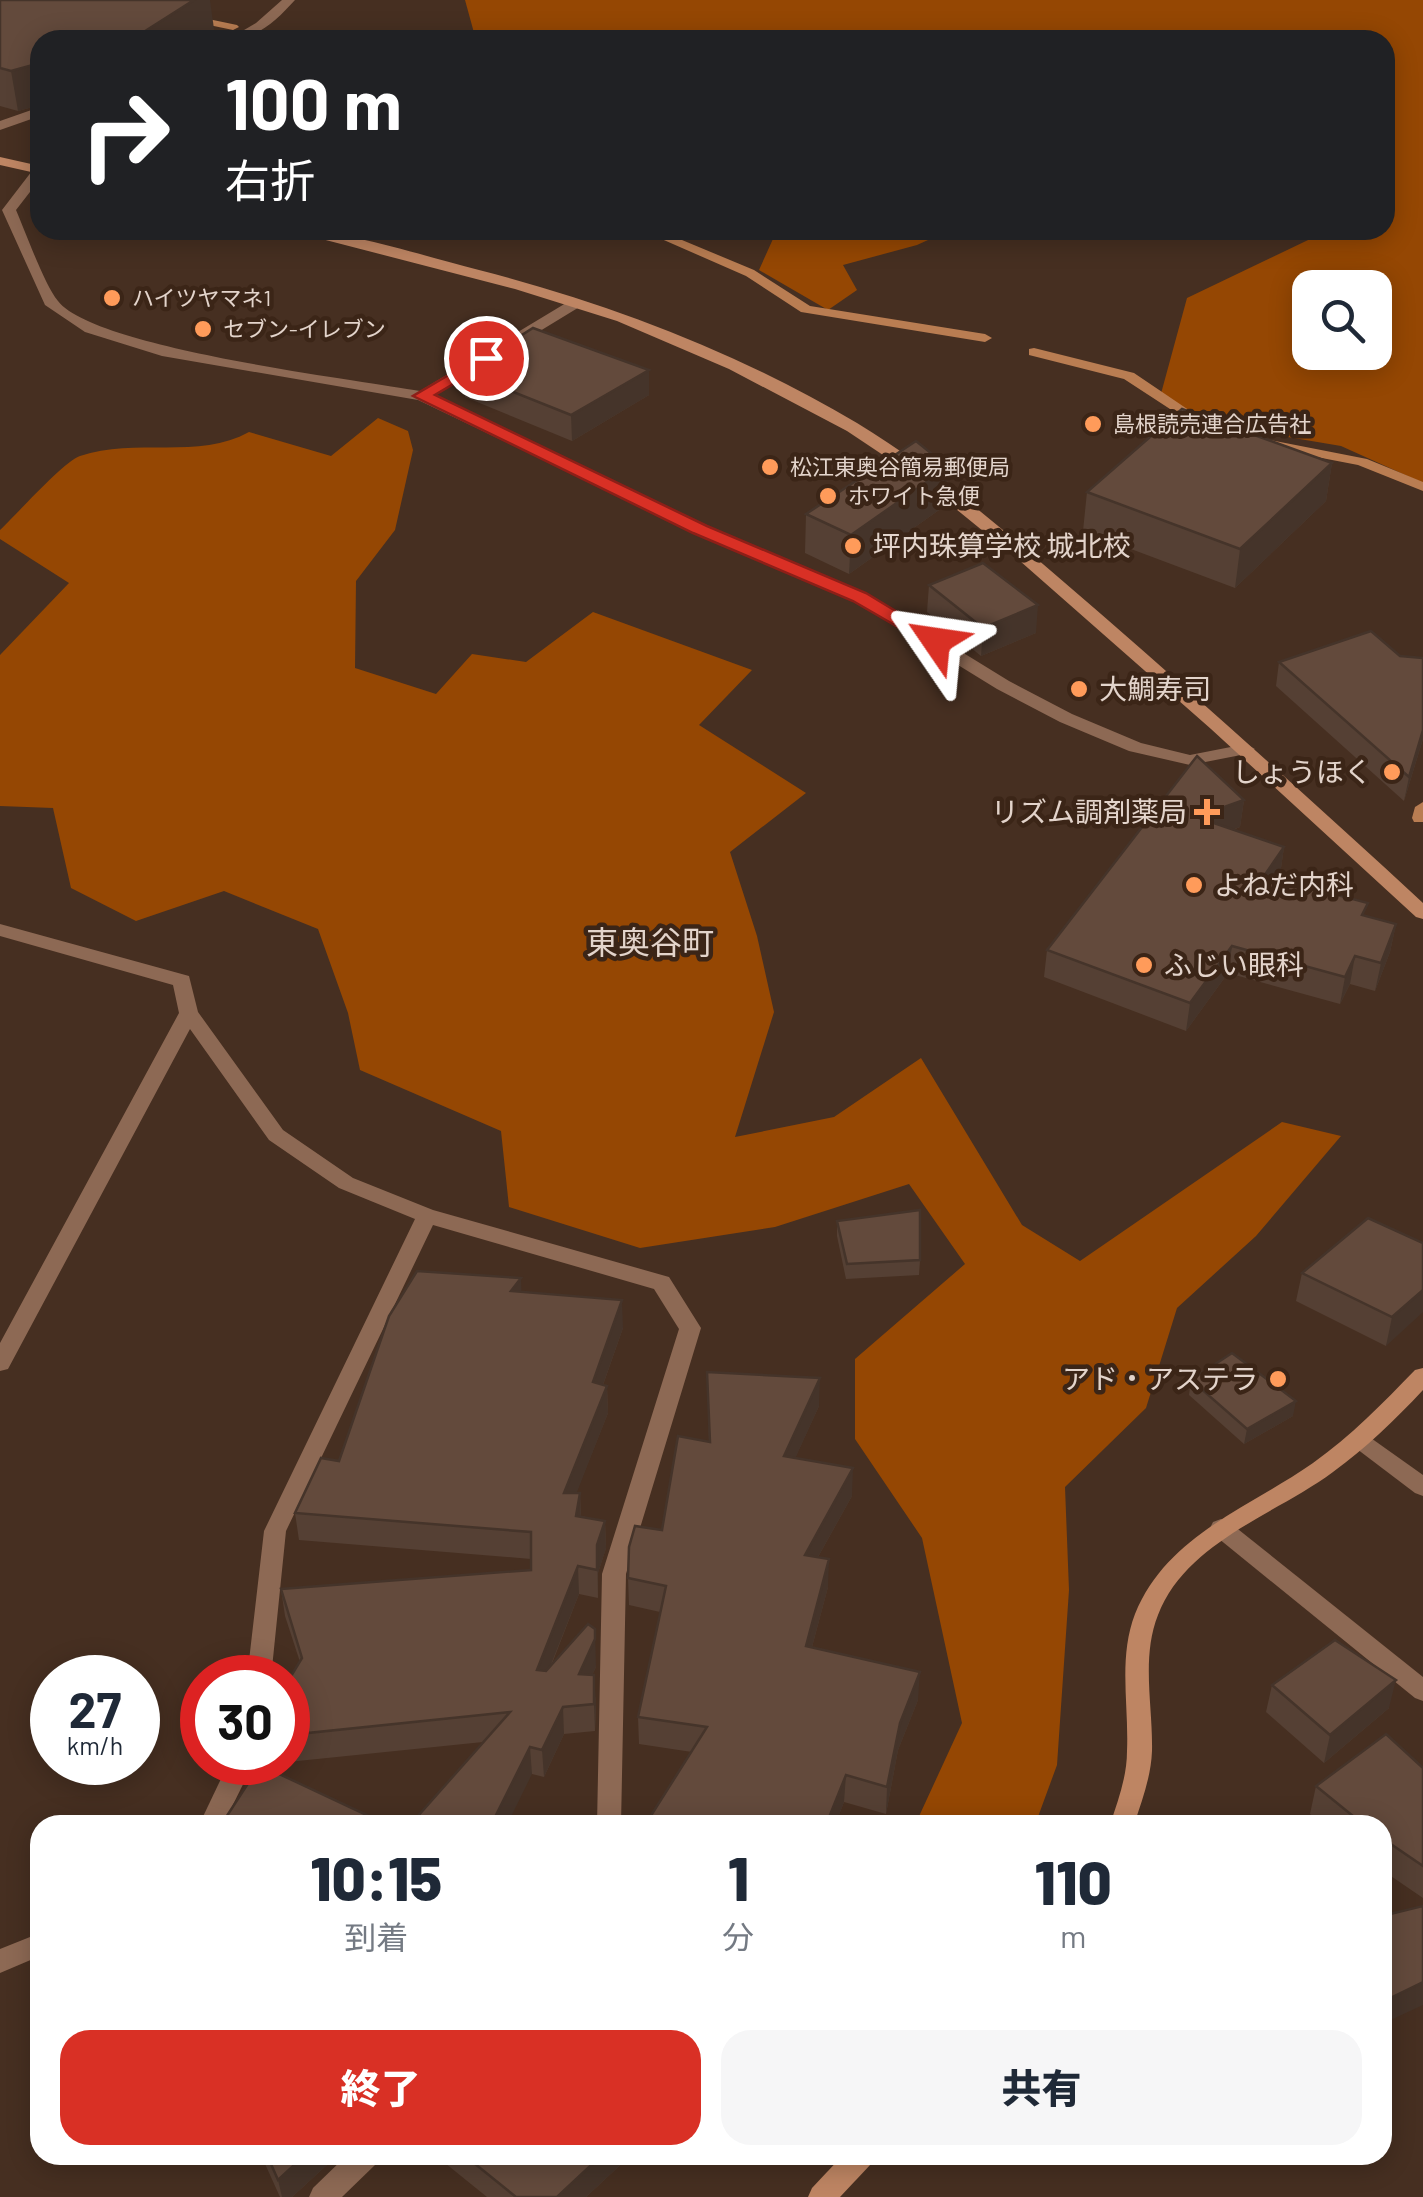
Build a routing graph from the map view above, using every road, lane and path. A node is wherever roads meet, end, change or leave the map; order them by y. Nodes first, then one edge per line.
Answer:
1 (289, 0) edge
2 (253, 30) edge
3 (30, 115) edge
4 (0, 126) edge
5 (0, 160) edge
6 (30, 168) edge
7 (30, 182) edge
8 (336, 240) edge
9 (576, 303) junction
10 (422, 396) junction
11 (1246, 749) junction
12 (1423, 912) edge
13 (0, 930) edge
14 (189, 1012) junction
15 (427, 1216) junction
16 (0, 1363) edge
17 (1423, 1376) edge
18 (1360, 1440) junction
19 (1423, 1487) edge
20 (1221, 1528) junction
21 (261, 1655) edge
22 (1423, 1691) edge
23 (231, 1785) edge
24 (217, 1815) edge
25 (609, 1815) edge
26 (1125, 1815) edge
27 (30, 1948) edge
28 (0, 1962) edge
29 (356, 2165) edge
30 (852, 2165) edge
31 (323, 2197) edge
32 (822, 2197) edge

1 - 2 street
3 - 4 street
5 - 6 street
7 - 10 street
8 - 9 street
9 - 10 street
9 - 11 street
10 - 11 street
11 - 12 street
13 - 14 street
14 - 15 street
14 - 16 street
15 - 21 street
15 - 25 street
17 - 18 street
18 - 19 street
18 - 20 street
20 - 22 street
20 - 26 street
23 - 24 street
27 - 28 street
29 - 31 street
30 - 32 street

